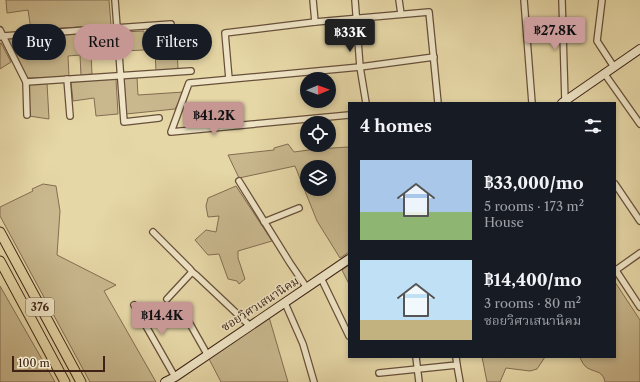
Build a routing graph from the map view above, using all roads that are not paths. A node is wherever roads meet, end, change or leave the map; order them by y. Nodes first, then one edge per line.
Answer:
1 (115, 0) edge
2 (313, 0) edge
3 (355, 0) edge
4 (399, 0) edge
5 (524, 0) edge
6 (562, 0) edge
7 (602, 0) edge
8 (401, 14) junction
9 (356, 18) junction
10 (315, 22) junction
11 (117, 24) edge
12 (74, 30) edge
13 (1, 34) edge
14 (640, 49) edge
15 (434, 57) junction
16 (120, 60) edge
17 (360, 67) junction
18 (614, 67) junction
19 (191, 71) dead end
20 (604, 73) junction
21 (121, 76) junction
22 (67, 79) junction
23 (229, 79) junction
24 (26, 82) junction
25 (366, 102) edge
26 (438, 102) edge
27 (532, 102) edge
28 (564, 102) edge
29 (27, 115) dead end
30 (348, 115) edge
31 (70, 116) dead end
32 (159, 118) dead end
33 (640, 124) edge
34 (239, 181) dead end
35 (616, 185) edge
36 (299, 208) dead end
37 (640, 221) edge
38 (264, 222) junction
39 (0, 232) edge
40 (153, 232) dead end
41 (640, 253) edge
42 (348, 260) edge
43 (0, 261) edge
44 (616, 268) edge
45 (616, 271) edge
46 (192, 272) junction
47 (321, 278) junction
48 (307, 288) junction
49 (167, 299) dead end
50 (285, 303) junction
51 (134, 305) dead end
52 (640, 307) edge
53 (184, 315) dead end
54 (249, 325) junction
55 (348, 334) edge
56 (206, 354) junction
57 (416, 358) edge
58 (456, 358) edge
59 (457, 365) junction
60 (417, 369) junction
61 (380, 373) dead end
62 (175, 377) junction
63 (65, 382) edge
64 (81, 382) edge
65 (165, 382) edge
66 (314, 382) edge
67 (419, 382) edge
68 (460, 382) edge

1 - 11 street
2 - 10 street
3 - 9 street
4 - 8 street
5 - 27 street
6 - 28 street
7 - 18 street
8 - 9 street
8 - 15 street
9 - 10 street
9 - 17 street
10 - 23 street
12 - 13 street
13 - 24 street
14 - 18 street
15 - 17 street
15 - 26 street
16 - 21 street
17 - 23 street
17 - 25 street
18 - 20 street
19 - 21 street
20 - 28 street
20 - 33 street
21 - 22 street
21 - 32 street
22 - 24 street
22 - 31 street
23 - 30 street
24 - 29 street
34 - 38 street
35 - 37 street
36 - 38 street
38 - 48 street
39 - 64 main road, 376
40 - 46 street
41 - 44 street
42 - 47 street, ซอยวิศวเสนานิคม
43 - 63 main road, 376
45 - 52 street
46 - 49 street
46 - 54 street
47 - 48 street, ซอยวิศวเสนานิคม
47 - 55 street
48 - 50 street, ซอยวิศวเสนานิคม
50 - 54 street, ซอยวิศวเสนานิคม
50 - 66 street
51 - 62 street
53 - 56 street
54 - 56 street, ซอยวิศวเสนานิคม
56 - 62 street, ซอยวิศวเสนานิคม
57 - 60 street
58 - 59 street
59 - 60 street
59 - 68 street
60 - 61 street
60 - 67 street
62 - 65 street, ซอยวิศวเสนานิคม

